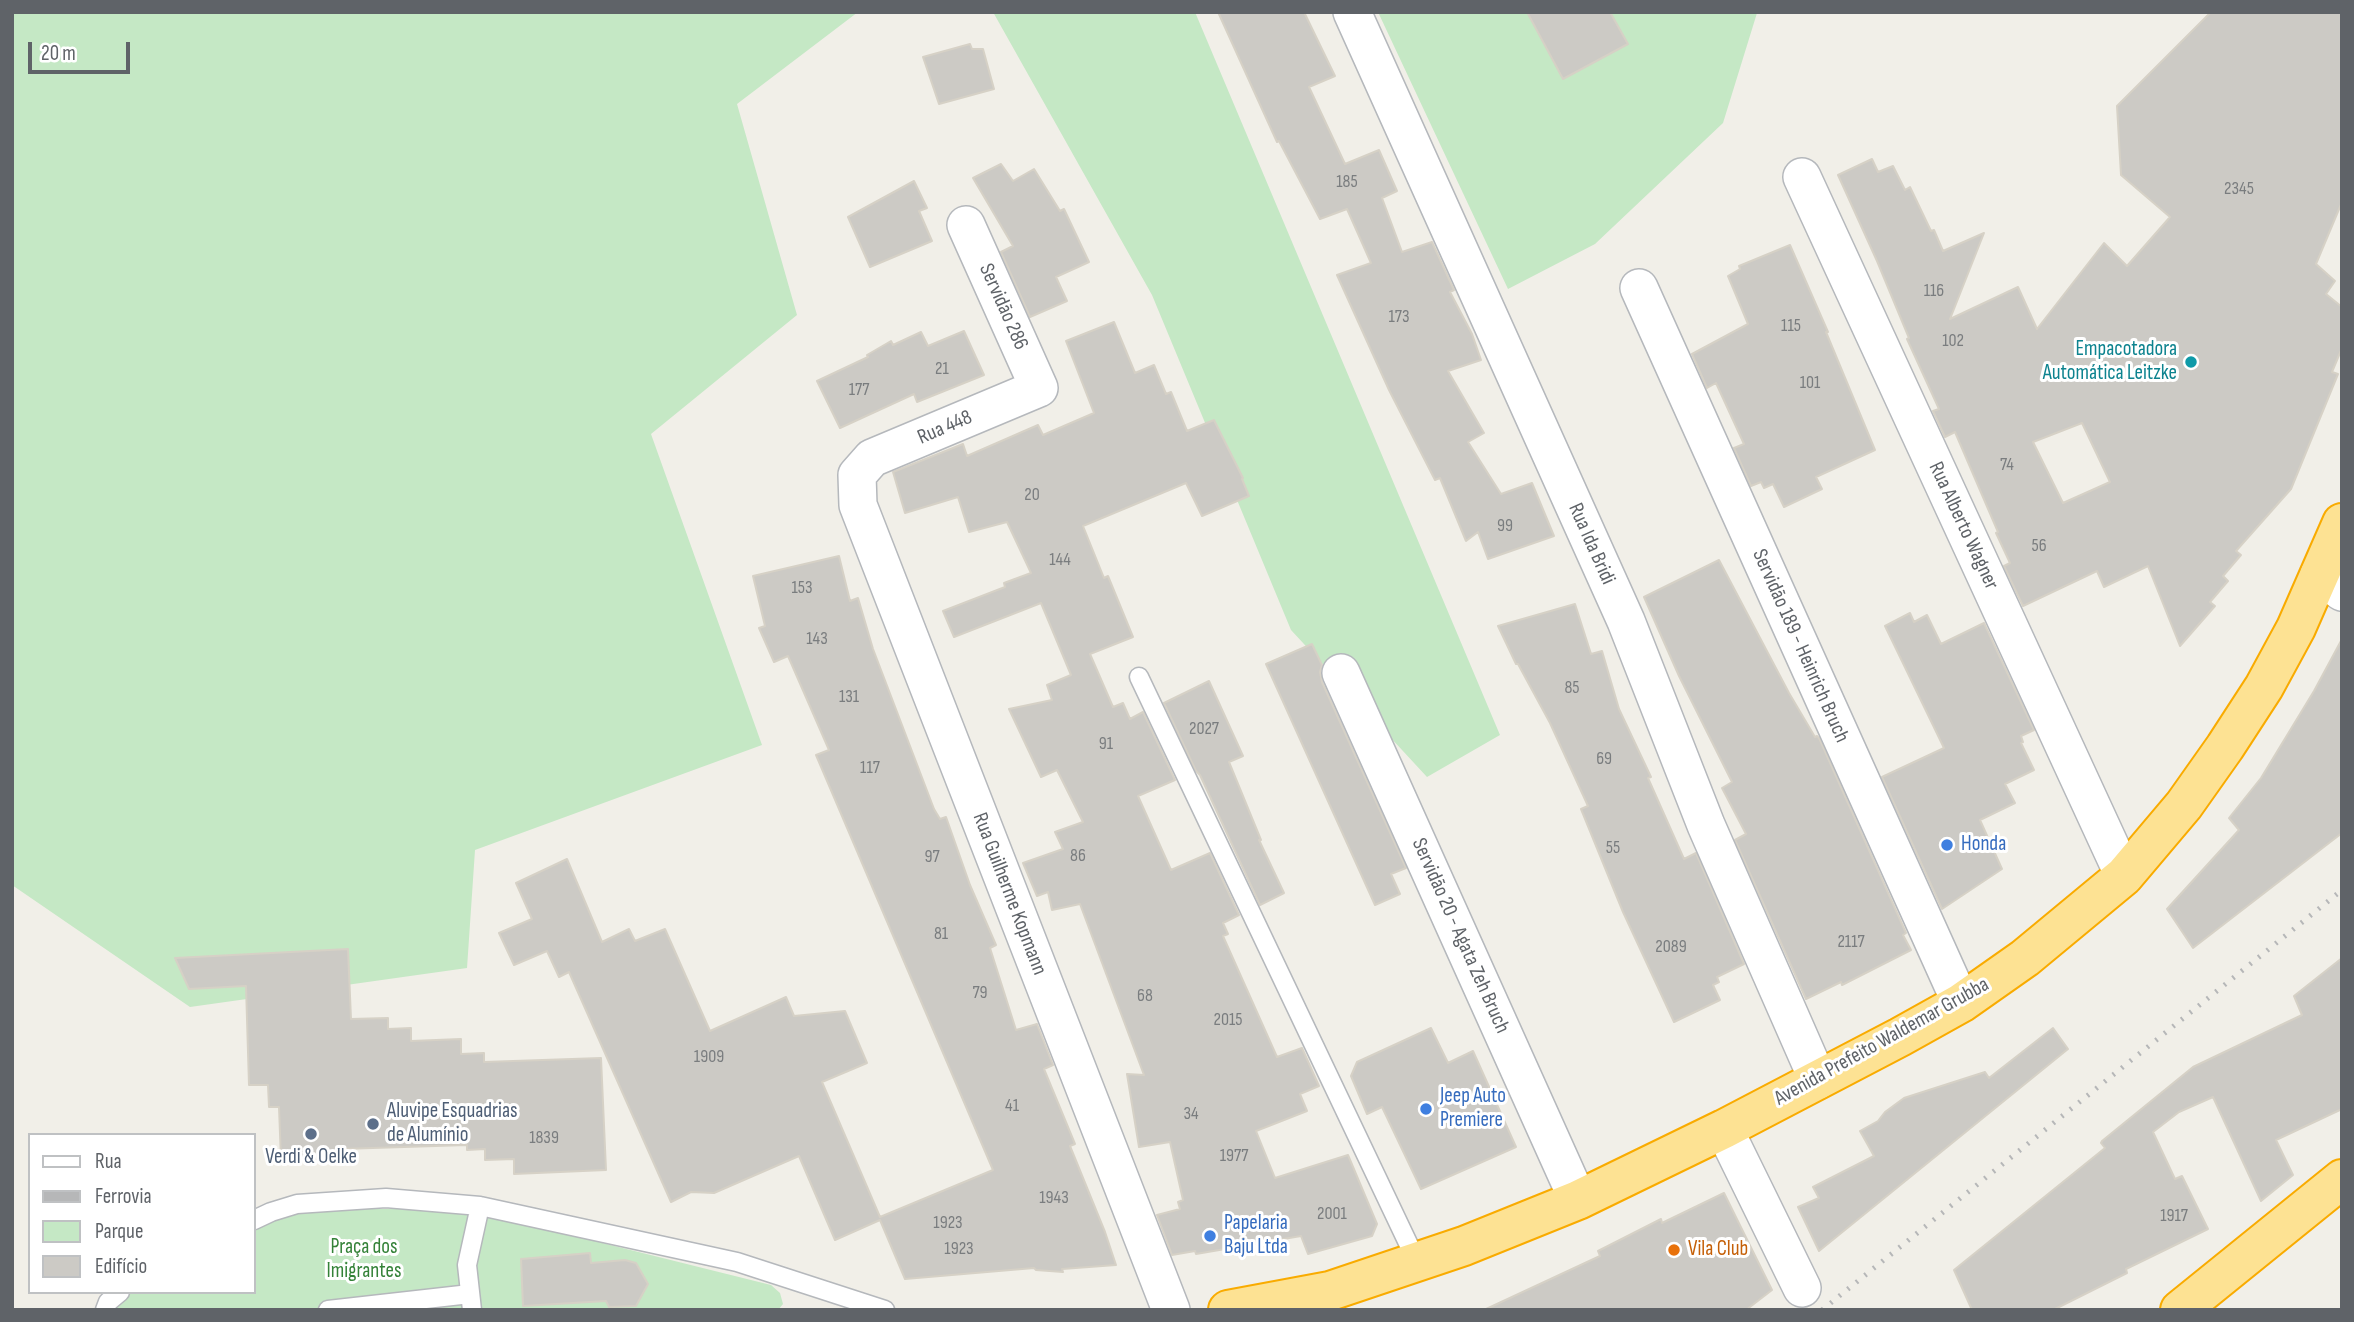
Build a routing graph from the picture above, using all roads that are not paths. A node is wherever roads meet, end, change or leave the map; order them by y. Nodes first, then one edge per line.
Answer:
1 (1352, 12) edge
2 (1802, 177) dead end
3 (966, 225) dead end
4 (1639, 288) dead end
5 (1040, 388) joint
6 (857, 475) joint
7 (2342, 523) edge
8 (2330, 584) edge
9 (1341, 673) dead end
10 (1139, 677) dead end
11 (2124, 876) junction
12 (1961, 1003) junction
13 (1818, 1080) junction
14 (1724, 1129) junction
15 (2342, 1179) edge
16 (1578, 1200) junction
17 (480, 1206) junction
18 (256, 1219) edge
19 (1417, 1262) junction
20 (1802, 1288) dead end
21 (118, 1294) edge
22 (471, 1302) edge
23 (104, 1310) edge
24 (328, 1310) edge
25 (884, 1310) edge
26 (1171, 1310) edge
27 (1228, 1310) edge
28 (2180, 1310) edge

1 - 13 street, Rua Ida Bridi
2 - 11 street, Rua Alberto Wagner
3 - 5 street, Servidão 286
4 - 12 street, Servidão 189 - Heinrich Bruch
5 - 6 street, Rua 448
6 - 26 street, Rua Guilherme Kopmann
7 - 8 highway, Avenida Prefeito Waldemar Grubba
8 - 11 highway, Avenida Prefeito Waldemar Grubba
9 - 16 street, Servidão 20 - Agata Zeh Bruch
10 - 19 lane
11 - 12 highway, Avenida Prefeito Waldemar Grubba
12 - 13 highway, Avenida Prefeito Waldemar Grubba
13 - 14 highway, Avenida Prefeito Waldemar Grubba
14 - 16 highway, Avenida Prefeito Waldemar Grubba
14 - 20 street
15 - 28 highway
16 - 19 highway, Avenida Prefeito Waldemar Grubba
17 - 18 lane
17 - 22 lane
17 - 25 lane
19 - 27 highway, Avenida Prefeito Waldemar Grubba
21 - 23 lane
22 - 24 lane

